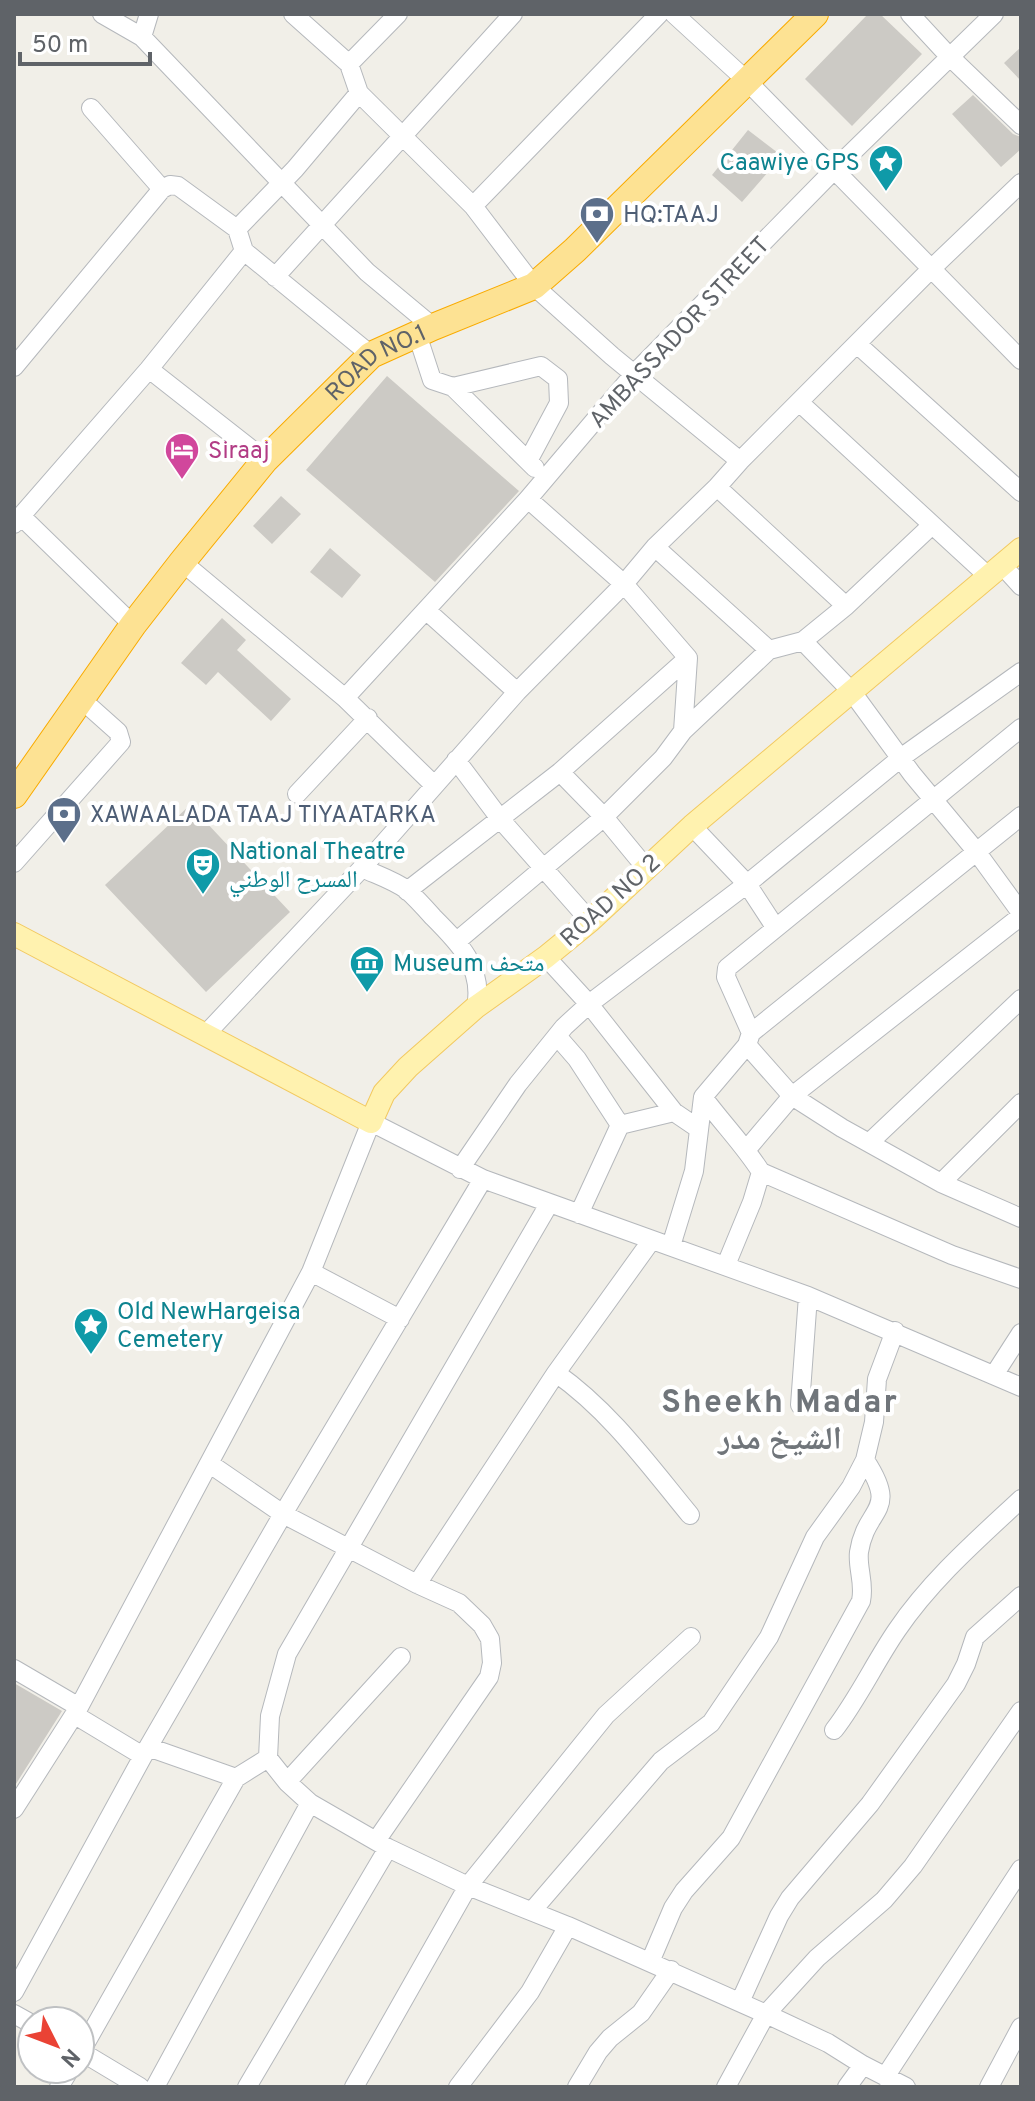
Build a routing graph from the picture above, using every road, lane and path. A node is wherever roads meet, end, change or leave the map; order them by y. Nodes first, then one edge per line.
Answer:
1 (102, 14) edge
2 (149, 14) edge
3 (293, 14) edge
4 (398, 14) edge
5 (513, 14) edge
6 (659, 14) edge
7 (674, 14) edge
8 (815, 14) edge
9 (910, 14) edge
10 (994, 14) edge
11 (142, 37) junction
12 (951, 58) junction
13 (349, 64) junction
14 (746, 80) junction
15 (359, 93) junction
16 (91, 108) dead end
17 (1021, 125) edge
18 (404, 135) junction
19 (834, 170) junction
20 (281, 182) junction
21 (1021, 183) edge
22 (162, 189) junction
23 (473, 206) junction
24 (323, 226) junction
25 (237, 229) junction
26 (244, 251) junction
27 (930, 270) junction
28 (275, 277) junction
29 (534, 286) junction
30 (425, 330) junction
31 (857, 344) junction
32 (371, 355) junction
33 (1021, 360) edge
34 (14, 367) edge
35 (149, 369) junction
36 (634, 374) junction
37 (453, 387) junction
38 (799, 402) junction
39 (265, 460) junction
40 (528, 461) junction
41 (740, 461) junction
42 (546, 478) junction
43 (717, 487) junction
44 (1021, 492) edge
45 (528, 499) junction
46 (17, 520) edge
47 (932, 525) junction
48 (655, 547) junction
49 (1021, 549) edge
50 (182, 562) junction
51 (996, 571) junction
52 (624, 584) junction
53 (1021, 586) edge
54 (846, 606) junction
55 (427, 611) junction
56 (133, 625) junction
57 (803, 641) junction
58 (769, 650) junction
59 (688, 658) junction
60 (1021, 672) edge
61 (517, 692) junction
62 (852, 692) junction
63 (345, 698) junction
64 (81, 699) junction
65 (368, 718) junction
66 (1021, 728) edge
67 (683, 731) junction
68 (902, 757) junction
69 (456, 760) junction
70 (560, 772) junction
71 (434, 785) junction
72 (297, 794) dead end
73 (14, 795) edge
74 (933, 800) junction
75 (1021, 816) edge
76 (604, 817) junction
77 (501, 820) junction
78 (692, 826) junction
79 (976, 851) junction
80 (14, 863) edge
81 (362, 868) junction
82 (646, 868) junction
83 (544, 869) junction
84 (747, 884) junction
85 (407, 891) junction
86 (1021, 914) edge
87 (590, 921) junction
88 (775, 927) junction
89 (14, 934) edge
90 (457, 941) junction
91 (546, 957) junction
92 (1021, 999) edge
93 (589, 1004) junction
94 (476, 1007) junction
95 (205, 1035) junction
96 (557, 1036) junction
97 (749, 1039) junction
98 (792, 1096) junction
99 (703, 1097) junction
100 (1021, 1103) edge
101 (674, 1112) junction
102 (371, 1122) junction
103 (620, 1125) junction
104 (699, 1129) junction
105 (870, 1142) junction
106 (747, 1149) junction
107 (460, 1169) junction
108 (761, 1172) junction
109 (483, 1179) junction
110 (941, 1183) junction
111 (549, 1204) junction
112 (1017, 1211) edge
113 (579, 1214) junction
114 (651, 1241) junction
115 (671, 1246) junction
116 (726, 1265) junction
117 (311, 1272) junction
118 (1021, 1279) edge
119 (808, 1296) junction
120 (400, 1319) junction
121 (895, 1331) junction
122 (1021, 1333) edge
123 (556, 1373) junction
124 (994, 1375) junction
125 (1021, 1387) edge
126 (800, 1405) dead end
127 (865, 1460) junction
128 (210, 1464) junction
129 (1021, 1499) edge
130 (283, 1514) junction
131 (690, 1515) dead end
132 (349, 1548) junction
133 (417, 1584) junction
134 (1021, 1596) edge
135 (691, 1637) dead end
136 (401, 1657) dead end
137 (14, 1669) edge
138 (77, 1711) junction
139 (1021, 1711) edge
140 (834, 1730) dead end
141 (145, 1752) junction
142 (268, 1758) junction
143 (236, 1778) junction
144 (287, 1782) junction
145 (310, 1803) junction
146 (14, 1809) edge
147 (382, 1844) junction
148 (1021, 1869) edge
149 (468, 1886) junction
150 (532, 1911) junction
151 (568, 1926) junction
152 (650, 1962) junction
153 (671, 1970) junction
154 (14, 1992) edge
155 (740, 2002) junction
156 (766, 2014) junction
157 (96, 2023) edge
158 (1021, 2027) edge
159 (96, 2061) edge
160 (863, 2065) junction
161 (885, 2077) junction
162 (140, 2087) edge
163 (155, 2087) edge
164 (247, 2087) edge
165 (354, 2087) edge
166 (458, 2087) edge
167 (577, 2087) edge
168 (726, 2087) edge
169 (847, 2087) edge
170 (906, 2087) edge
171 (989, 2087) edge

1 - 11 street
2 - 11 street
3 - 13 street
4 - 13 street
5 - 18 street
6 - 23 street
7 - 14 street
8 - 14 highway, ROAD NO.1
9 - 12 street
10 - 12 street, AMBASSADOR STREET
11 - 20 street
12 - 17 street
12 - 19 street, AMBASSADOR STREET
13 - 15 street
14 - 19 street
14 - 29 highway, ROAD NO.1
15 - 18 street
15 - 20 street
16 - 22 street
18 - 23 street
18 - 24 street
19 - 27 street
19 - 36 street, AMBASSADOR STREET
20 - 24 street
20 - 25 street
21 - 27 street
22 - 25 street
22 - 34 street
23 - 29 street
24 - 28 street
24 - 30 street
25 - 26 street
26 - 28 street
26 - 35 street
27 - 31 street
27 - 33 street
28 - 32 street
29 - 30 highway, ROAD NO.1
29 - 36 street
30 - 32 highway, ROAD NO.1
30 - 37 street
31 - 38 street
31 - 44 street
32 - 39 highway, ROAD NO.1
35 - 39 street
35 - 46 street
36 - 41 street
36 - 42 street, AMBASSADOR STREET
37 - 40 street
37 - 40 street
38 - 41 street
38 - 47 street
39 - 50 highway, ROAD NO.1
40 - 42 street
41 - 43 street
42 - 45 street, AMBASSADOR STREET
43 - 48 street
43 - 54 street
45 - 52 street
45 - 55 street, AMBASSADOR STREET
46 - 56 street
47 - 51 street
47 - 54 street
48 - 52 street
48 - 58 street
49 - 51 main road, ROAD NO 2
50 - 56 highway, ROAD NO.1
50 - 63 street
51 - 53 street
51 - 62 main road, ROAD NO 2
52 - 59 street
52 - 61 street
54 - 57 street
55 - 61 street
55 - 63 street, AMBASSADOR STREET
56 - 64 highway, ROAD NO.1
57 - 58 street
57 - 62 street
58 - 67 street
59 - 67 street
59 - 70 street
60 - 68 street
61 - 69 street
62 - 68 street
62 - 78 main road, ROAD NO 2
63 - 65 street
64 - 73 highway, ROAD NO.1
64 - 80 street
65 - 71 street
65 - 72 street
66 - 74 street
67 - 76 street
68 - 74 street
68 - 84 street
69 - 71 street
69 - 77 street
70 - 76 street
70 - 77 street
71 - 81 street
74 - 79 street
74 - 88 street
75 - 79 street
76 - 82 street
76 - 83 street
77 - 83 street
77 - 85 street
78 - 82 main road, ROAD NO 2
78 - 84 street
79 - 86 street
79 - 97 street
81 - 85 street
81 - 95 street
82 - 87 main road, ROAD NO 2
83 - 87 street
83 - 90 street
84 - 88 street
84 - 93 street
85 - 90 street
86 - 98 street
87 - 91 main road, ROAD NO 2
88 - 97 street
89 - 95 main road
90 - 94 street
91 - 93 street
91 - 94 main road, ROAD NO 2
92 - 105 street
93 - 96 street
93 - 101 street
94 - 102 main road, ROAD NO 2
95 - 102 main road
96 - 103 street
96 - 107 street
97 - 98 street
97 - 99 street
98 - 105 street
98 - 106 street
99 - 104 street
99 - 106 street
100 - 110 street
101 - 103 street
101 - 104 street
102 - 107 street
102 - 117 street
103 - 113 street
104 - 115 street
105 - 110 street
106 - 108 street
107 - 109 street
108 - 116 street
108 - 118 street
109 - 111 street
109 - 120 street
110 - 112 street
111 - 113 street
111 - 132 street
113 - 114 street
114 - 115 street
114 - 123 street
115 - 116 street
116 - 119 street
117 - 120 street
117 - 128 street
119 - 121 street
119 - 126 street
120 - 130 street
121 - 124 street
121 - 127 street
122 - 124 street
123 - 131 street
123 - 133 street
124 - 125 street
127 - 150 street
127 - 152 street
128 - 130 street
128 - 138 street
129 - 140 street
130 - 132 street
130 - 141 street
132 - 133 street
132 - 142 street
133 - 147 street
134 - 155 street
135 - 149 street
136 - 144 street
137 - 138 street
138 - 141 street
138 - 146 street
139 - 156 street
141 - 143 street
141 - 154 street
142 - 143 street
142 - 144 street
143 - 157 street
144 - 145 street
145 - 147 street
145 - 163 street
147 - 149 street
147 - 164 street
148 - 161 street
149 - 150 street
149 - 165 street
150 - 151 street
151 - 152 street
151 - 166 street
152 - 153 street
153 - 155 street
153 - 167 street
155 - 156 street
156 - 160 street
156 - 168 street
158 - 171 street
159 - 162 street
160 - 161 street
160 - 169 street
161 - 170 street

